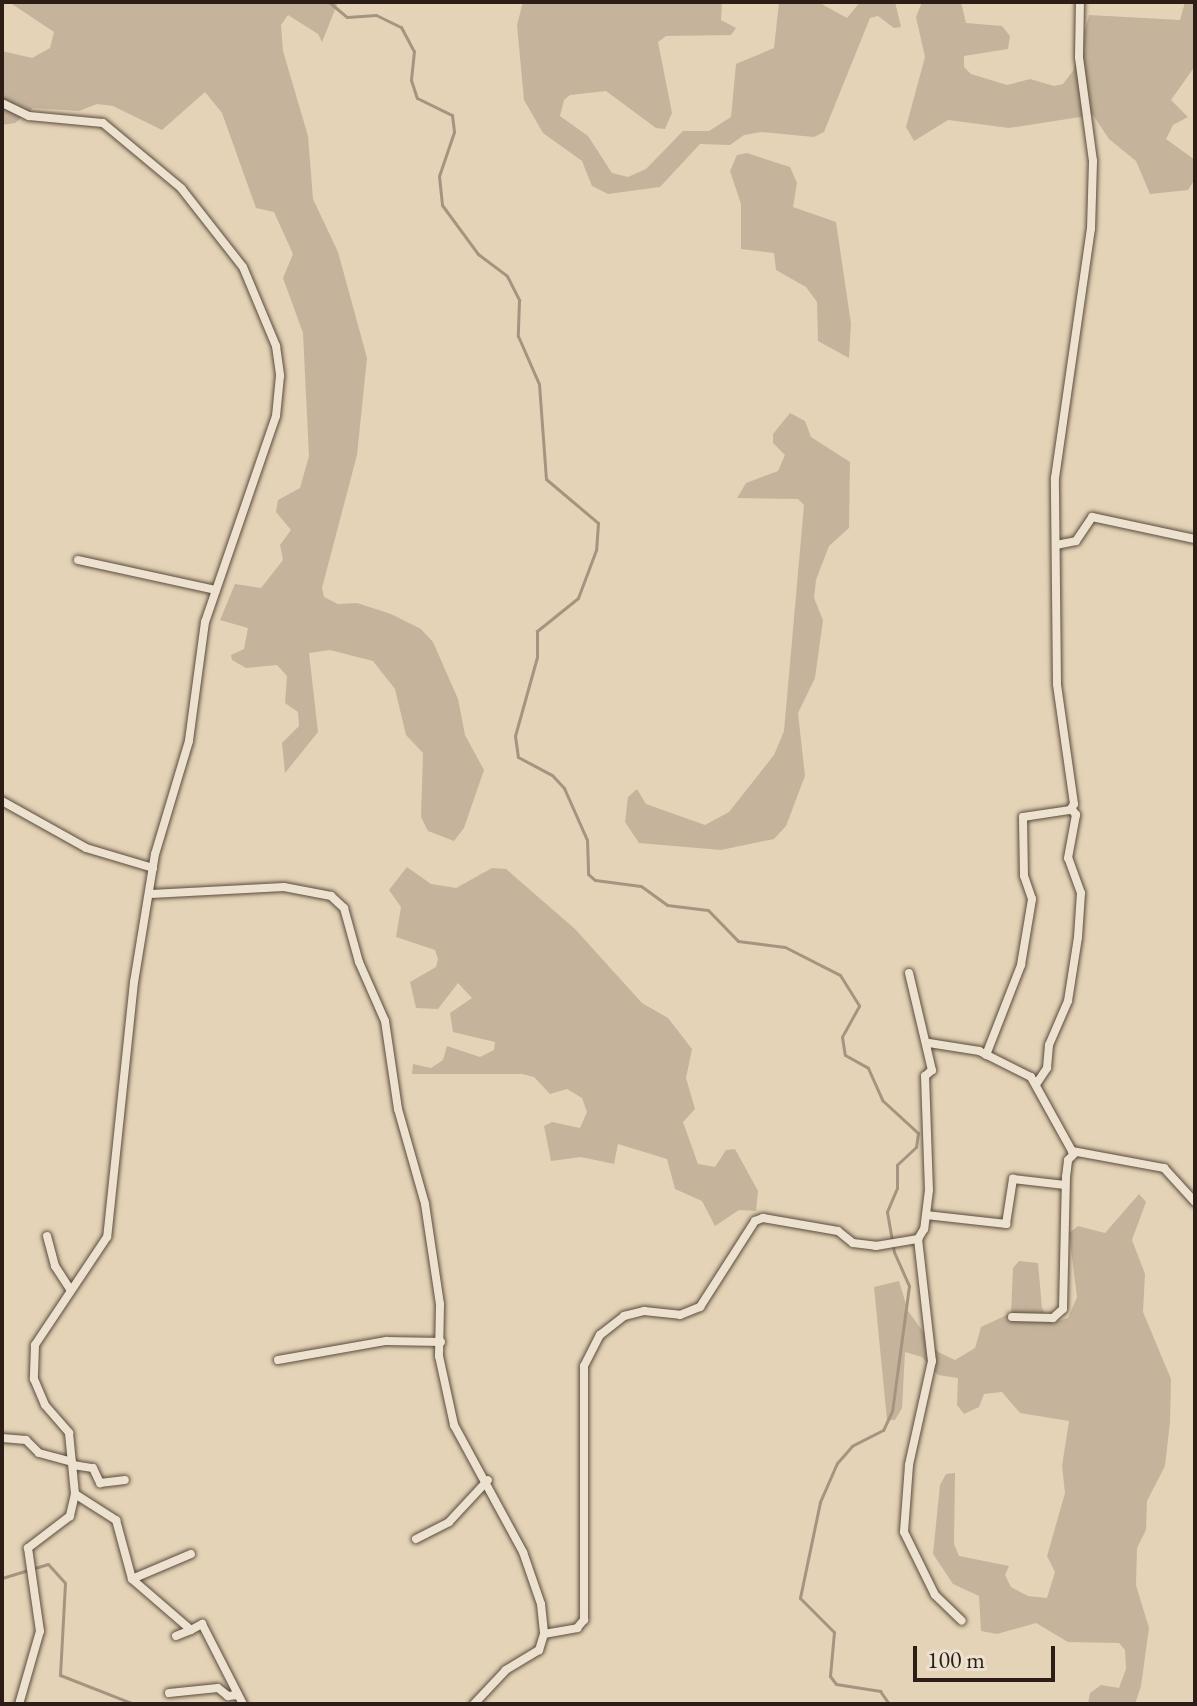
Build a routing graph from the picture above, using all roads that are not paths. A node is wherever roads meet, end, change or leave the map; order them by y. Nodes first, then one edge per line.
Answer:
1 (1080, 2) edge
2 (2, 103) edge
3 (1195, 539) edge
4 (1056, 545) junction
5 (78, 560) dead end
6 (216, 590) junction
7 (2, 801) edge
8 (1072, 809) junction
9 (153, 868) junction
10 (151, 894) junction
11 (909, 973) dead end
12 (929, 1043) junction
13 (986, 1055) junction
14 (1037, 1083) junction
15 (1075, 1153) junction
16 (1065, 1185) junction
17 (1195, 1202) edge
18 (926, 1215) junction
19 (47, 1236) dead end
20 (918, 1239) junction
21 (70, 1289) junction
22 (1012, 1317) dead end
23 (441, 1342) junction
24 (278, 1360) dead end
25 (2, 1438) edge
26 (72, 1463) junction
27 (125, 1480) dead end
28 (488, 1480) junction
29 (75, 1494) junction
30 (416, 1539) dead end
31 (191, 1554) dead end
32 (132, 1579) junction
33 (962, 1621) dead end
34 (191, 1630) junction
35 (544, 1634) junction
36 (176, 1636) dead end
37 (169, 1693) dead end
38 (240, 1700) edge
39 (19, 1704) edge
40 (474, 1704) edge

1 - 4 street
2 - 6 street
3 - 4 street
4 - 8 street
5 - 6 street
6 - 9 street
7 - 9 street
8 - 13 street
8 - 14 street
9 - 10 street
10 - 21 street
10 - 23 street
11 - 12 street
12 - 13 street
12 - 18 street
13 - 14 street
14 - 15 street
15 - 16 street
15 - 17 street
16 - 18 street
16 - 22 street
18 - 20 street
19 - 21 street
20 - 33 street
20 - 35 street
21 - 26 street
23 - 24 street
23 - 28 street
25 - 26 street
26 - 27 street
26 - 29 street
28 - 30 street
28 - 35 street
29 - 32 street
29 - 39 street
31 - 32 street
32 - 34 street
34 - 36 street
34 - 38 street
35 - 40 street
37 - 38 street

